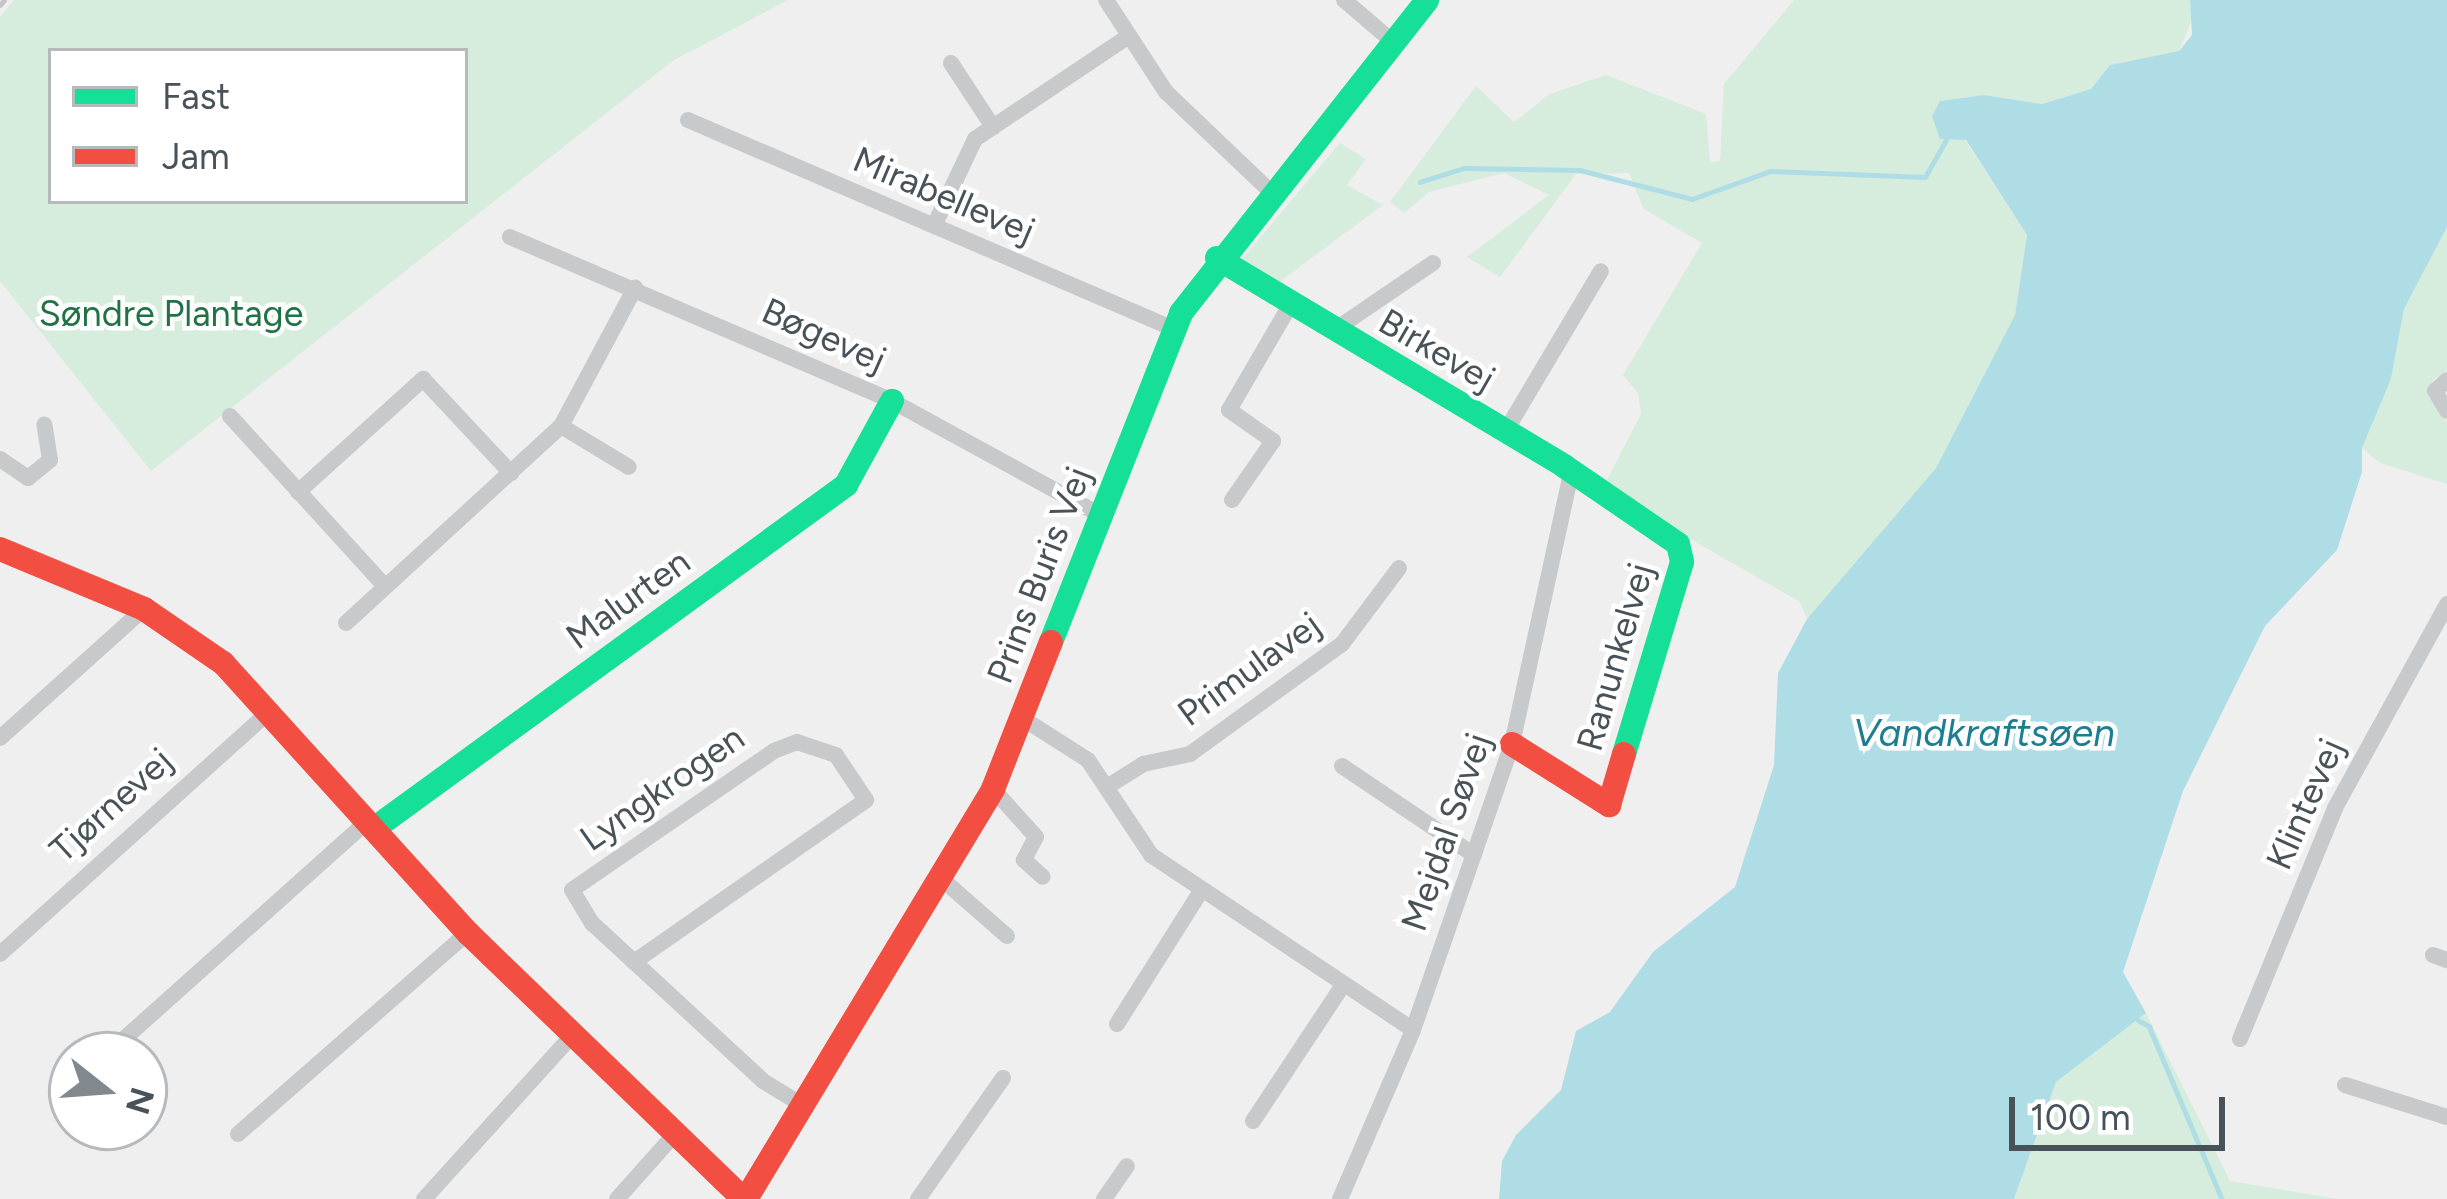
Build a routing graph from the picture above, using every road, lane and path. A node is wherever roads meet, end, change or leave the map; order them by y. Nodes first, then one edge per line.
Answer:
1 (1106, 0) edge
2 (1345, 0) edge
3 (1427, 0) edge
4 (1130, 36) junction
5 (1393, 42) junction
6 (951, 63) dead end
7 (688, 120) dead end
8 (994, 127) junction
9 (1271, 192) junction
10 (934, 226) junction
11 (510, 237) dead end
12 (1217, 258) junction
13 (1433, 263) dead end
14 (1601, 271) dead end
15 (635, 288) junction
16 (1289, 307) junction
17 (1174, 329) junction
18 (1333, 331) junction
19 (2447, 380) edge
20 (892, 400) junction
21 (2447, 411) edge
22 (230, 416) dead end
23 (44, 424) dead end
24 (561, 426) junction
25 (1505, 432) junction
26 (0, 459) edge
27 (629, 467) dead end
28 (1571, 472) junction
29 (511, 473) junction
30 (298, 492) junction
31 (1232, 500) dead end
32 (1100, 515) junction
33 (0, 549) edge
34 (1399, 568) dead end
35 (383, 584) junction
36 (2447, 604) edge
37 (144, 609) junction
38 (346, 623) dead end
39 (271, 710) junction
40 (1022, 718) junction
41 (0, 738) edge
42 (1512, 744) junction
43 (1342, 766) dead end
44 (1110, 785) junction
45 (993, 790) junction
46 (372, 825) junction
47 (1474, 855) junction
48 (1043, 878) dead end
49 (943, 880) junction
50 (1201, 891) junction
51 (467, 934) junction
52 (1007, 936) dead end
53 (0, 954) edge
54 (634, 962) junction
55 (1343, 985) junction
56 (1117, 1024) dead end
57 (1413, 1030) junction
58 (134, 1031) edge
59 (570, 1038) junction
60 (2240, 1039) dead end
61 (1003, 1078) dead end
62 (2345, 1085) dead end
63 (804, 1106) junction
64 (2447, 1117) edge
65 (1253, 1120) dead end
66 (238, 1134) dead end
67 (674, 1136) junction
68 (1127, 1166) dead end
69 (424, 1199) edge
70 (616, 1199) edge
71 (745, 1199) edge
72 (918, 1199) edge
73 (1104, 1199) edge
74 (1340, 1199) edge

1 - 4 street
2 - 5 street
3 - 5 street, Prins Buris Vej
4 - 8 street
4 - 9 street
5 - 9 street, Prins Buris Vej
6 - 8 street
7 - 10 street, Mirabellevej
8 - 10 street
9 - 12 street, Prins Buris Vej
10 - 17 street, Mirabellevej
11 - 15 street, Bøgevej
12 - 16 street, Birkevej
12 - 17 street, Prins Buris Vej
13 - 18 street, Birkevej
14 - 25 street, Birkevej
15 - 20 street, Bøgevej
15 - 24 street
16 - 18 street, Birkevej
16 - 31 street
17 - 32 street, Prins Buris Vej
18 - 25 street, Birkevej
19 - 21 street
20 - 32 street, Bøgevej
20 - 46 street, Malurten
22 - 30 street
23 - 26 street
24 - 27 street
24 - 29 street
25 - 28 street, Birkevej
28 - 42 street, Mejdal Søvej
28 - 42 street, Ranunkelvej
29 - 30 street
29 - 35 street
30 - 35 street
32 - 40 street, Prins Buris Vej
33 - 37 street
34 - 44 street, Primulavej
35 - 38 street
36 - 60 street, Klintevej
37 - 39 street
37 - 41 street
39 - 46 street
39 - 53 street, Tjørnevej
40 - 44 street
40 - 45 street, Prins Buris Vej
42 - 47 street, Mejdal Søvej
43 - 47 street
44 - 50 street
45 - 48 street
45 - 49 street, Prins Buris Vej
46 - 51 street
46 - 58 street
47 - 57 street, Mejdal Søvej
49 - 52 street
49 - 63 street, Prins Buris Vej
50 - 55 street
50 - 56 street
51 - 59 street
51 - 66 street
54 - 54 street, Lyngkrogen
54 - 63 street, Lyngkrogen
55 - 57 street
55 - 65 street
57 - 74 street, Mejdal Søvej
59 - 67 street
59 - 69 street
61 - 72 street
62 - 64 street
63 - 71 street, Prins Buris Vej
67 - 70 street
67 - 71 street
68 - 73 street

